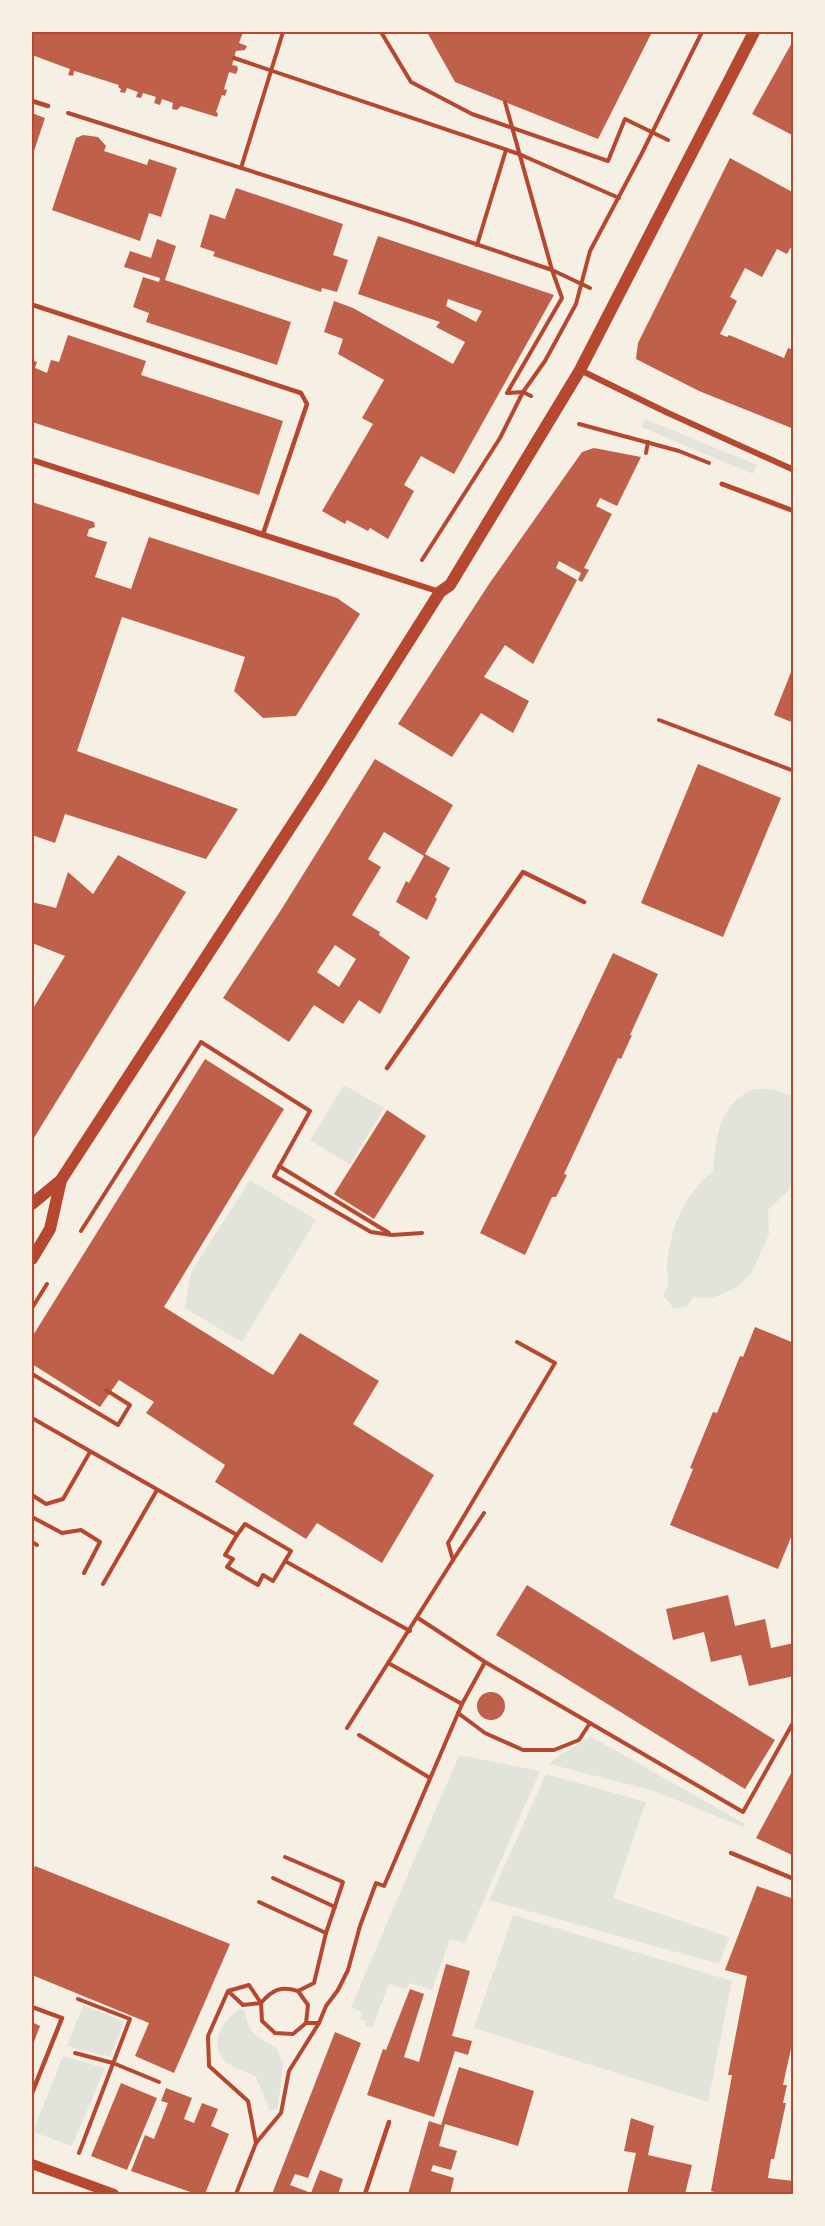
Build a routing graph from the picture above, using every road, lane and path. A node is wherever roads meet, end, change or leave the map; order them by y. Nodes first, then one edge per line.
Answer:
1 (283, 32) edge
2 (381, 32) edge
3 (702, 32) edge
4 (753, 32) edge
5 (234, 58) dead end
6 (272, 71) junction
7 (32, 101) edge
8 (505, 102) dead end
9 (48, 106) joint
10 (511, 127) junction
11 (653, 132) junction
12 (506, 150) junction
13 (693, 151) junction
14 (519, 154) junction
15 (242, 168) junction
16 (619, 198) junction
17 (477, 245) junction
18 (552, 270) junction
19 (581, 284) junction
20 (616, 301) junction
21 (33, 304) edge
22 (580, 370) junction
23 (523, 392) junction
24 (556, 412) junction
25 (648, 442) junction
26 (645, 453) dead end
27 (32, 460) edge
28 (712, 465) dead end
29 (794, 470) edge
30 (722, 484) dead end
31 (794, 511) edge
32 (263, 534) junction
33 (412, 560) dead end
34 (440, 592) junction
35 (658, 720) dead end
36 (794, 771) edge
37 (584, 902) dead end
38 (387, 1068) dead end
39 (279, 1166) junction
40 (61, 1180) junction
41 (32, 1204) edge
42 (422, 1233) dead end
43 (393, 1234) junction
44 (75, 1240) dead end
45 (32, 1259) edge
46 (517, 1342) dead end
47 (32, 1374) edge
48 (106, 1390) dead end
49 (32, 1418) edge
50 (90, 1452) junction
51 (157, 1490) junction
52 (32, 1495) edge
53 (484, 1512) dead end
54 (32, 1517) edge
55 (237, 1535) junction
56 (32, 1542) edge
57 (37, 1545) dead end
58 (453, 1560) junction
59 (285, 1561) junction
60 (84, 1573) dead end
61 (103, 1584) dead end
62 (418, 1618) junction
63 (410, 1631) junction
64 (485, 1662) junction
65 (389, 1664) junction
66 (462, 1704) junction
67 (458, 1713) junction
68 (794, 1721) edge
69 (590, 1723) junction
70 (347, 1728) dead end
71 (359, 1735) dead end
72 (431, 1778) junction
73 (731, 1853) dead end
74 (285, 1857) dead end
75 (273, 1878) dead end
76 (794, 1879) edge
77 (260, 1902) dead end
78 (335, 1906) junction
79 (326, 1933) junction
80 (298, 1990) junction
81 (228, 1991) junction
82 (84, 2001) dead end
83 (261, 2003) junction
84 (32, 2007) edge
85 (306, 2023) junction
86 (319, 2023) junction
87 (51, 2046) junction
88 (113, 2063) junction
89 (159, 2082) dead end
90 (32, 2093) edge
91 (389, 2122) dead end
92 (256, 2143) junction
93 (32, 2164) edge
94 (69, 2179) junction
95 (114, 2194) edge
96 (236, 2194) edge
97 (364, 2194) edge

1 - 6 path
2 - 10 path
3 - 11 path
4 - 13 main road
5 - 6 path
6 - 12 path
6 - 15 path
7 - 9 lane
8 - 10 path
9 - 15 path
10 - 11 path
10 - 14 path
11 - 13 path
11 - 16 path
12 - 14 path
12 - 17 path
13 - 20 main road
14 - 16 path
14 - 18 path
15 - 17 path
16 - 19 path
17 - 18 path
18 - 19 path
18 - 23 path
19 - 20 path
19 - 23 path
20 - 22 main road
21 - 32 lane
22 - 24 main road
22 - 29 street
23 - 24 path
23 - 33 path
24 - 25 path
24 - 34 main road
25 - 26 path
25 - 28 path
27 - 32 street
30 - 31 street
32 - 34 street
34 - 40 main road
35 - 36 path
37 - 38 lane
39 - 43 path
39 - 43 path
39 - 44 path
40 - 41 main road
40 - 45 main road
42 - 43 path
46 - 58 path
47 - 48 path
49 - 50 path
50 - 51 path
50 - 52 path
51 - 55 path
51 - 61 path
53 - 58 path
54 - 60 path
55 - 59 path
55 - 59 path
56 - 57 path
58 - 62 path
59 - 63 path
62 - 63 path
62 - 64 path
63 - 65 path
64 - 66 path
64 - 69 path
65 - 66 path
65 - 70 path
66 - 67 path
67 - 69 path
67 - 72 path
68 - 69 path
71 - 72 path
72 - 86 path
73 - 76 lane
74 - 78 path
75 - 78 path
77 - 79 path
78 - 79 path
79 - 80 path
80 - 83 path
80 - 85 path
81 - 83 path
81 - 83 path
81 - 92 path
82 - 88 path
83 - 85 path
84 - 87 lane
85 - 86 path
86 - 92 path
87 - 88 path
87 - 90 lane
88 - 89 path
88 - 94 path
91 - 97 lane
92 - 96 path
93 - 94 street
94 - 95 street

